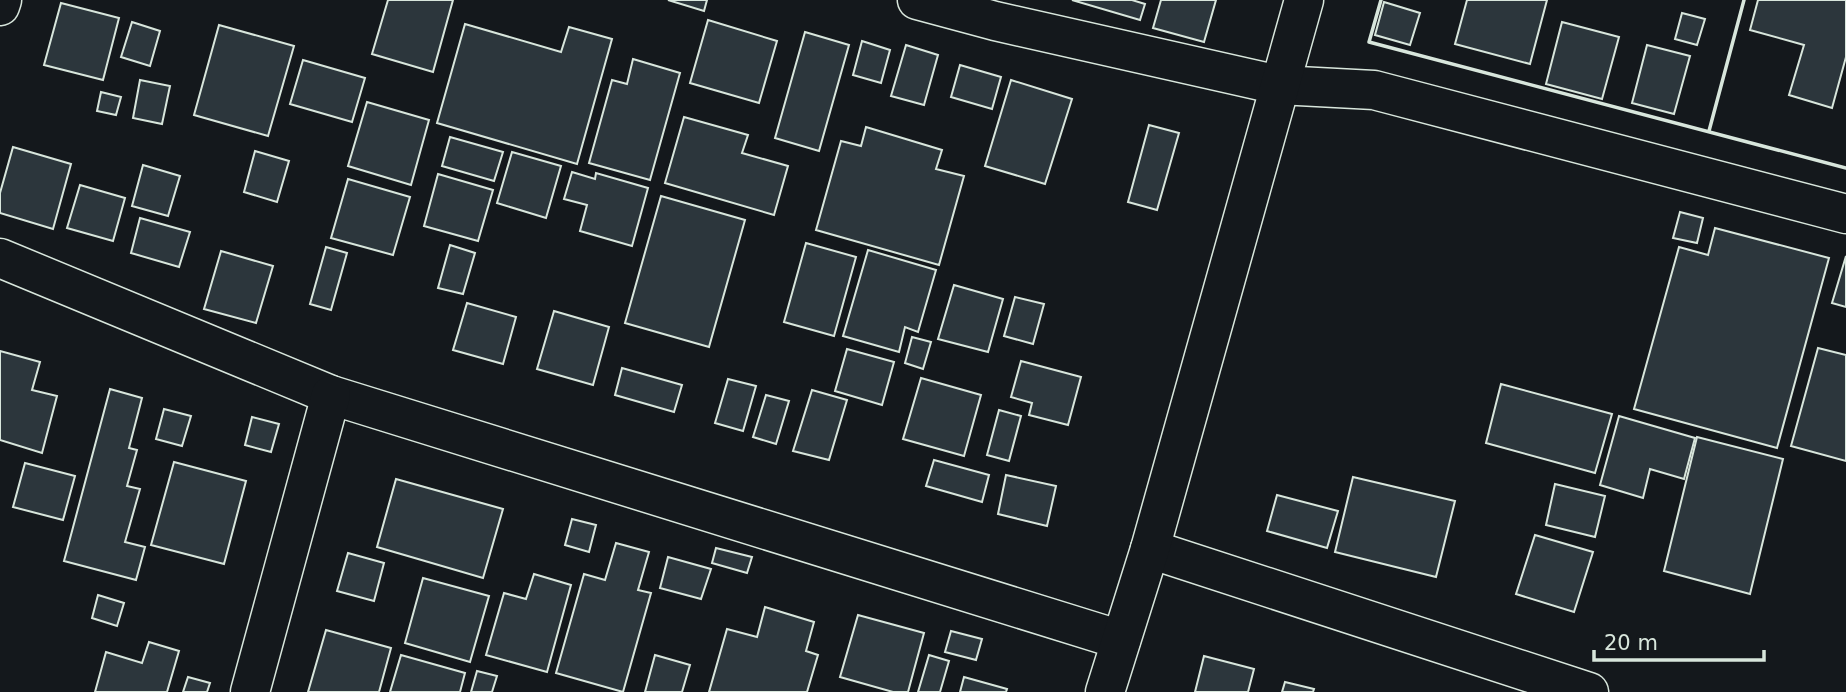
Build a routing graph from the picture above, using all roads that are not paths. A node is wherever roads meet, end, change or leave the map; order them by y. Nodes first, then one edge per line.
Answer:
1 (2, 0) edge
2 (917, 0) edge
3 (1304, 0) edge
4 (0, 6) edge
5 (1279, 85) junction
6 (1846, 214) edge
7 (0, 258) edge
8 (331, 395) junction
9 (1150, 550) junction
10 (1121, 640) junction
11 (1582, 691) edge
12 (250, 692) edge
13 (1105, 692) edge

1 - 4 street
2 - 5 street
3 - 5 street
5 - 6 street
5 - 9 street
7 - 8 street
8 - 10 street
8 - 12 street
9 - 10 street
9 - 11 street
10 - 13 street

